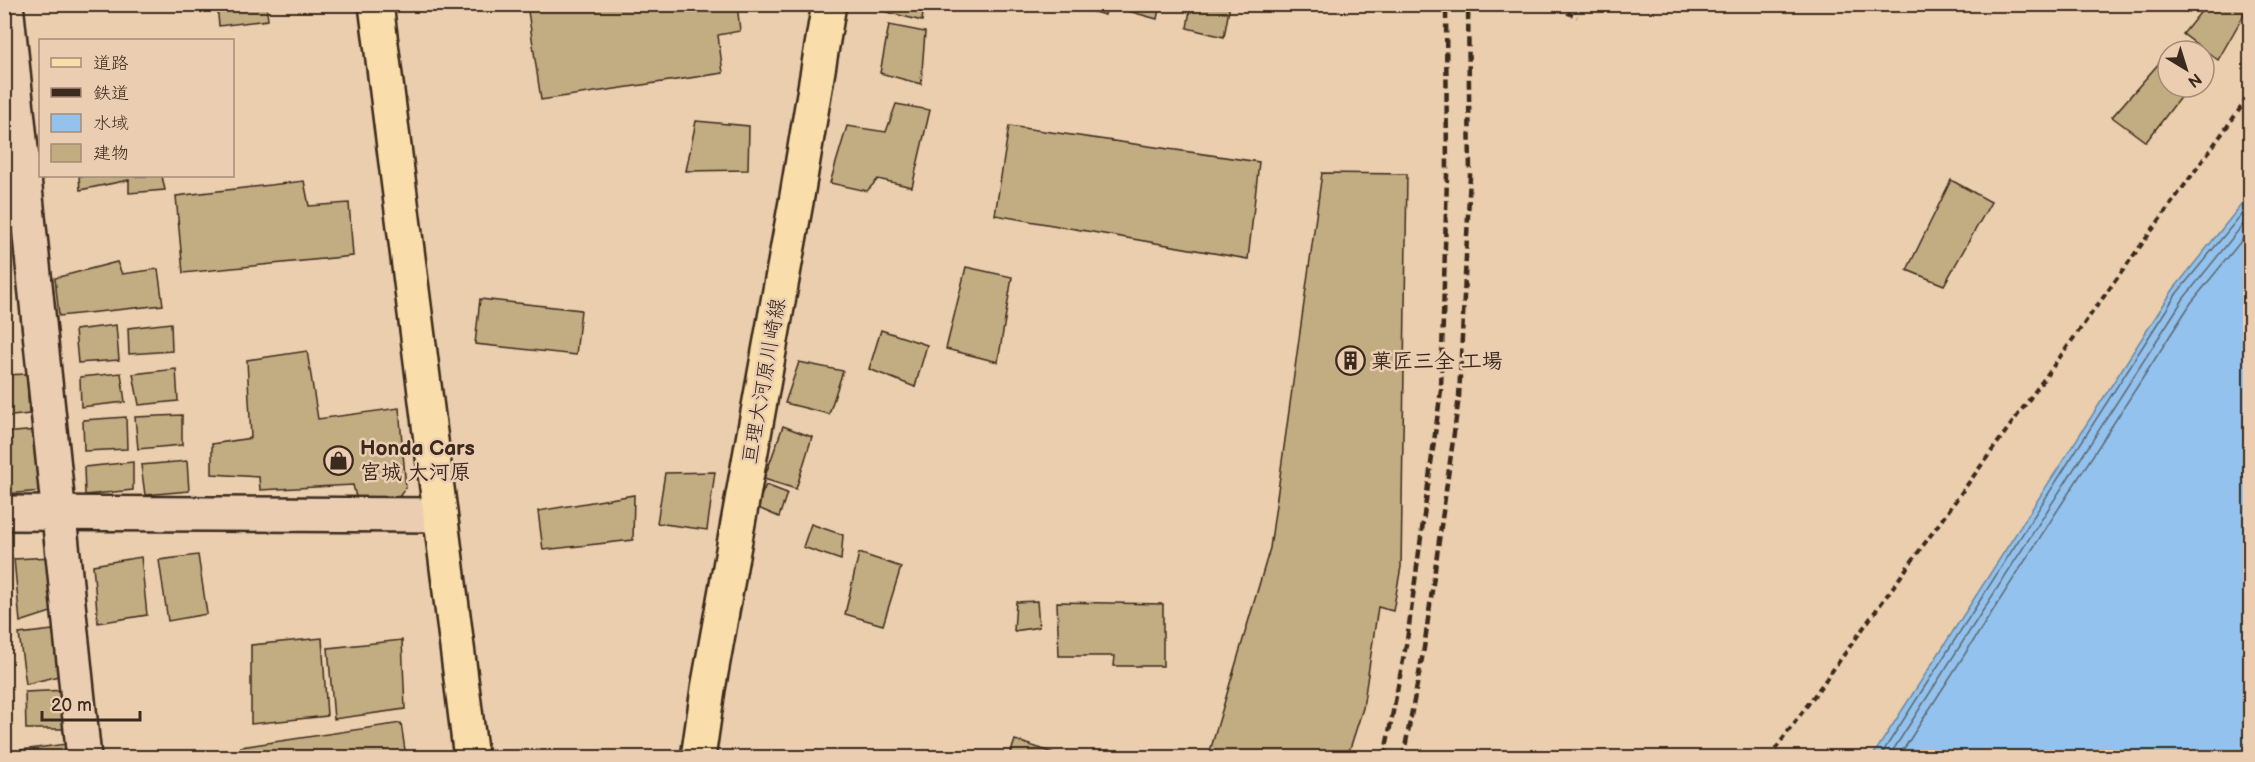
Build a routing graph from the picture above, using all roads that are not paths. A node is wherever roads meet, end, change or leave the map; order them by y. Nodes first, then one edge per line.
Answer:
1 (6, 4) edge
2 (376, 4) edge
3 (829, 4) edge
4 (18, 249) edge
5 (4, 513) edge
6 (58, 513) junction
7 (440, 515) junction
8 (84, 758) edge
9 (471, 758) edge
10 (698, 758) edge

1 - 4 street
2 - 7 main road
3 - 10 main road, 亘理大河原川崎線
4 - 6 street
5 - 6 street
6 - 7 street
6 - 8 street
7 - 9 main road

